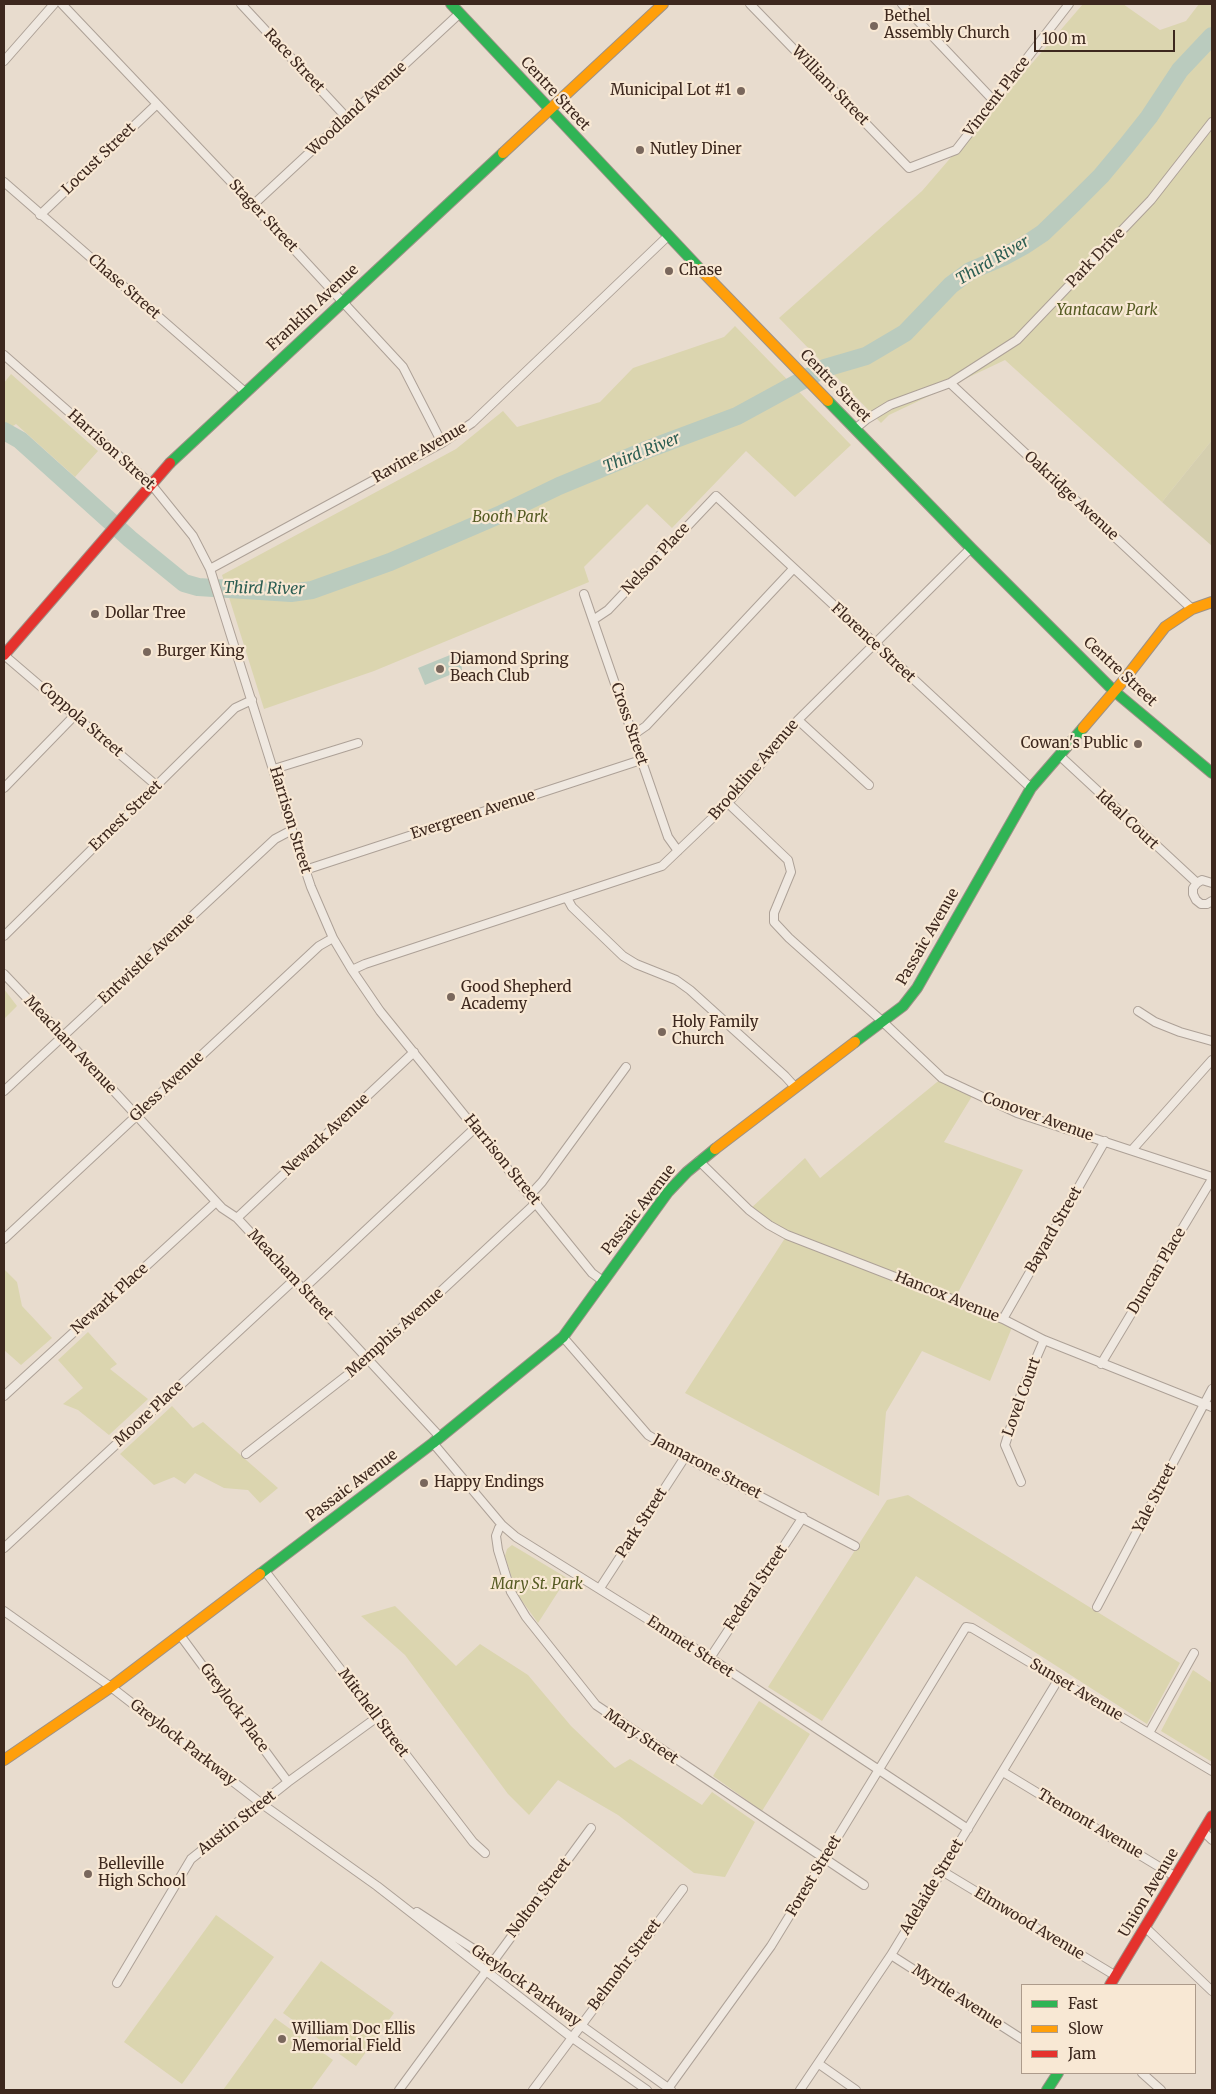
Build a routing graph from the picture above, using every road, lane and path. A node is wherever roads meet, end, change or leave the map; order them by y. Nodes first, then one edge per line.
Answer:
1 (54, 4) edge
2 (62, 4) edge
3 (240, 4) edge
4 (451, 4) edge
5 (663, 4) edge
6 (750, 4) edge
7 (902, 4) edge
8 (1069, 4) edge
9 (460, 13) junction
10 (4, 61) edge
11 (994, 101) junction
12 (157, 104) junction
13 (549, 110) junction
14 (347, 118) junction
15 (1212, 122) edge
16 (909, 168) joint
17 (4, 182) edge
18 (253, 205) junction
19 (40, 214) junction
20 (668, 236) junction
21 (343, 301) junction
22 (4, 355) edge
23 (950, 383) junction
24 (245, 392) junction
25 (855, 429) junction
26 (442, 443) junction
27 (150, 484) junction
28 (716, 496) joint
29 (971, 548) junction
30 (793, 569) junction
31 (211, 572) junction
32 (584, 594) dead end
33 (1212, 602) edge
34 (1192, 609) junction
35 (593, 620) junction
36 (874, 643) junction
37 (4, 655) edge
38 (1114, 690) junction
39 (252, 700) junction
40 (75, 715) junction
41 (798, 720) junction
42 (633, 735) junction
43 (358, 743) dead end
44 (1060, 755) junction
45 (641, 760) junction
46 (274, 769) junction
47 (1212, 773) edge
48 (869, 785) dead end
49 (157, 786) junction
50 (4, 788) edge
51 (1031, 788) junction
52 (728, 803) junction
53 (292, 830) junction
54 (678, 851) junction
55 (305, 870) junction
56 (1196, 883) junction
57 (1212, 883) edge
58 (567, 898) junction
59 (1212, 901) edge
60 (4, 936) edge
61 (333, 938) junction
62 (352, 970) junction
63 (4, 974) edge
64 (1138, 1011) dead end
65 (883, 1022) junction
66 (64, 1036) junction
67 (1212, 1041) edge
68 (414, 1052) junction
69 (1212, 1060) edge
70 (626, 1067) dead end
71 (795, 1088) junction
72 (4, 1091) edge
73 (136, 1116) junction
74 (475, 1128) junction
75 (1105, 1141) junction
76 (1132, 1150) junction
77 (699, 1161) junction
78 (1212, 1178) edge
79 (530, 1194) junction
80 (216, 1202) junction
81 (537, 1202) junction
82 (237, 1218) junction
83 (4, 1239) edge
84 (294, 1280) junction
85 (603, 1281) junction
86 (303, 1289) junction
87 (1003, 1319) junction
88 (563, 1337) junction
89 (1044, 1340) junction
90 (368, 1360) junction
91 (1101, 1364) junction
92 (1212, 1389) edge
93 (4, 1396) edge
94 (1204, 1403) junction
95 (1212, 1407) edge
96 (437, 1440) junction
97 (246, 1454) dead end
98 (685, 1457) junction
99 (1021, 1482) dead end
100 (803, 1517) junction
101 (502, 1525) junction
102 (855, 1546) dead end
103 (4, 1548) edge
104 (265, 1571) junction
105 (600, 1588) junction
106 (1097, 1607) dead end
107 (4, 1611) edge
108 (180, 1634) junction
109 (949, 1653) joint
110 (1194, 1653) dead end
111 (710, 1658) junction
112 (1058, 1680) junction
113 (111, 1687) junction
114 (376, 1718) junction
115 (1149, 1733) junction
116 (4, 1760) edge
117 (877, 1770) junction
118 (1212, 1771) edge
119 (1003, 1772) junction
120 (288, 1782) junction
121 (262, 1804) junction
122 (1212, 1816) edge
123 (591, 1828) dead end
124 (968, 1829) junction
125 (1203, 1831) junction
126 (1212, 1840) edge
127 (485, 1853) dead end
128 (824, 1859) junction
129 (942, 1872) junction
130 (1176, 1877) junction
131 (864, 1885) dead end
132 (378, 1886) junction
133 (683, 1889) dead end
134 (1146, 1928) junction
135 (891, 1955) junction
136 (492, 1961) junction
137 (485, 1971) junction
138 (1113, 1981) edge
139 (117, 1984) dead end
140 (1212, 1990) edge
141 (581, 2024) junction
142 (571, 2037) junction
143 (1021, 2038) edge
144 (819, 2064) junction
145 (1057, 2074) edge
146 (1143, 2074) edge
147 (669, 2089) edge
148 (399, 2090) edge
149 (533, 2090) edge
150 (647, 2090) edge
151 (800, 2090) edge
152 (856, 2090) edge
153 (1047, 2090) edge
154 (1161, 2090) edge

1 - 10 street
2 - 12 street, Stager Street
3 - 14 street, Race Street
4 - 9 street, Centre Street
5 - 13 street, Franklin Avenue
6 - 16 street, William Street
7 - 11 street
8 - 11 street, Vincent Place
9 - 13 street, Centre Street
9 - 14 street, Woodland Avenue
11 - 16 street, Vincent Place
12 - 18 street, Stager Street
12 - 19 street, Locust Street
13 - 20 street, Centre Street
13 - 21 street, Franklin Avenue
14 - 18 street, Woodland Avenue
15 - 23 street, Park Drive
17 - 19 street, Chase Street
18 - 21 street, Stager Street
19 - 24 street, Chase Street
20 - 25 street, Centre Street
20 - 26 street, Ravine Avenue
21 - 24 street, Franklin Avenue
21 - 26 street, Stager Street
22 - 27 street, Harrison Street
23 - 25 street, Park Drive
23 - 34 street, Oakridge Avenue
24 - 27 street, Franklin Avenue
25 - 29 street, Centre Street
26 - 31 street, Ravine Avenue
27 - 31 street, Harrison Street
27 - 37 street, Franklin Avenue
28 - 30 street, Florence Street
28 - 35 street, Nelson Place
29 - 36 street, Brookline Avenue
29 - 38 street, Centre Street
30 - 36 street, Florence Street
30 - 42 street
31 - 39 street, Harrison Street
32 - 35 street, Cross Street
33 - 34 street, Passaic Avenue
34 - 38 street, Passaic Avenue
35 - 42 street, Cross Street
36 - 41 street, Brookline Avenue
36 - 51 street, Florence Street
37 - 40 street, Coppola Street
38 - 44 street, Passaic Avenue
38 - 47 street, Centre Street
39 - 46 street, Harrison Street
39 - 49 street, Ernest Street
40 - 49 street, Coppola Street
40 - 50 street
41 - 48 street
41 - 52 street, Brookline Avenue
42 - 45 street, Cross Street
43 - 46 street
44 - 51 street, Passaic Avenue
44 - 56 street, Ideal Court
45 - 54 street, Cross Street
45 - 55 street, Evergreen Avenue
46 - 53 street, Harrison Street
49 - 60 street, Ernest Street
51 - 65 street, Passaic Avenue
52 - 54 street, Brookline Avenue
52 - 65 street, Conover Avenue
53 - 55 street, Harrison Street
53 - 66 street, Entwistle Avenue
54 - 58 street, Brookline Avenue
55 - 61 street, Harrison Street
56 - 57 street
56 - 59 street
58 - 62 street, Brookline Avenue
58 - 71 street
61 - 62 street, Harrison Street
61 - 73 street, Gless Avenue
62 - 68 street, Harrison Street
63 - 66 street, Meacham Avenue
64 - 67 street
65 - 71 street, Passaic Avenue
65 - 75 street, Conover Avenue
66 - 72 street, Entwistle Avenue
66 - 73 street, Meacham Avenue
68 - 74 street, Harrison Street
68 - 82 street, Newark Avenue
69 - 76 street
70 - 79 street
71 - 77 street, Passaic Avenue
73 - 80 street, Meacham Street
73 - 83 street, Gless Avenue
74 - 79 street, Harrison Street
74 - 86 street
75 - 76 street, Conover Avenue
75 - 87 street, Bayard Street
76 - 78 street, Conover Avenue
77 - 85 street, Passaic Avenue
77 - 87 street, Hancox Avenue
78 - 91 street, Duncan Place
79 - 81 street, Harrison Street
80 - 82 street, Meacham Street
80 - 93 street, Newark Place
81 - 85 street, Harrison Street
81 - 90 street, Memphis Avenue
82 - 84 street, Meacham Street
84 - 86 street, Meacham Street
84 - 103 street, Moore Place
85 - 88 street, Passaic Avenue
86 - 90 street, Meacham Street
87 - 89 street, Hancox Avenue
88 - 96 street, Passaic Avenue
88 - 98 street, Jannarone Street
89 - 91 street, Hancox Avenue
89 - 99 street, Lovel Court
90 - 96 street, Meacham Street
90 - 97 street, Memphis Avenue
91 - 94 street, Hancox Avenue
92 - 94 street, Yale Street
94 - 95 street, Hancox Avenue
94 - 106 street, Yale Street
96 - 101 street, Emmet Street
96 - 104 street, Passaic Avenue
98 - 100 street, Jannarone Street
98 - 105 street, Park Street
100 - 102 street, Jannarone Street
100 - 111 street, Federal Street
101 - 105 street, Emmet Street
101 - 128 street, Mary Street
104 - 108 street, Passaic Avenue
104 - 114 street, Mitchell Street
105 - 111 street, Emmet Street
107 - 113 street, Greylock Parkway
108 - 113 street, Passaic Avenue
108 - 120 street, Greylock Place
109 - 112 street, Sunset Avenue
109 - 117 street, Forest Street
110 - 115 street
111 - 117 street, Emmet Street
112 - 115 street, Sunset Avenue
112 - 119 street, Adelaide Street
113 - 116 street, Passaic Avenue
113 - 121 street, Greylock Parkway
114 - 120 street, Austin Street
114 - 127 street, Mitchell Street
115 - 118 street, Sunset Avenue
117 - 124 street, Emmet Street
117 - 128 street, Forest Street
119 - 124 street, Adelaide Street
119 - 130 street, Tremont Avenue
120 - 121 street, Austin Street
121 - 132 street, Greylock Parkway
121 - 139 street, Austin Street
122 - 125 street, Union Avenue
123 - 136 street, Nolton Street
124 - 129 street, Adelaide Street
125 - 126 street
125 - 130 street, Union Avenue
128 - 131 street, Mary Street
128 - 147 street, Forest Street
129 - 135 street, Adelaide Street
129 - 138 street, Elmwood Avenue
130 - 134 street, Union Avenue
132 - 136 street, Greylock Parkway
132 - 137 street, Greylock Parkway
133 - 141 street, Belmohr Street
134 - 138 street, Union Avenue
134 - 140 street
135 - 143 street, Myrtle Avenue
135 - 144 street, Adelaide Street
136 - 137 street, Nolton Street
136 - 141 street, Greylock Parkway
137 - 142 street, Greylock Parkway
137 - 148 street, Nolton Street
141 - 142 street, Belmohr Street
141 - 147 street, Greylock Parkway
142 - 149 street, Belmohr Street
142 - 150 street, Greylock Parkway
144 - 151 street, Adelaide Street
144 - 152 street
145 - 153 street
146 - 154 street

